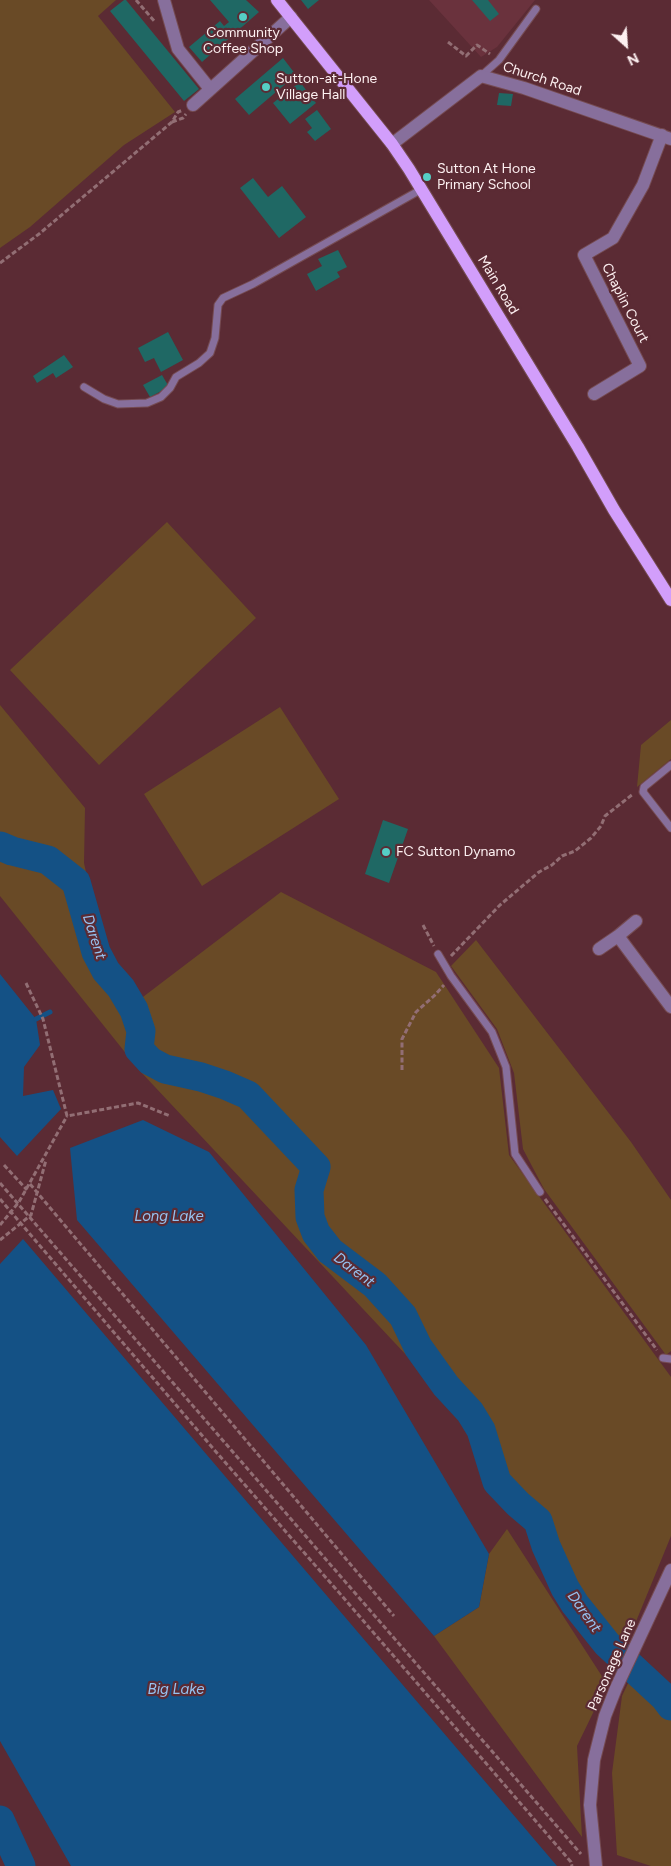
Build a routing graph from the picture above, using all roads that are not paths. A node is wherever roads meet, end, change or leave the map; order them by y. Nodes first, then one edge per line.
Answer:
1 (164, 0) edge
2 (277, 0) edge
3 (536, 9) dead end
4 (291, 17) junction
5 (482, 76) junction
6 (210, 89) junction
7 (193, 105) dead end
8 (666, 137) edge
9 (392, 144) junction
10 (422, 189) junction
11 (84, 387) dead end
12 (594, 394) dead end
13 (671, 600) edge
14 (671, 765) edge
15 (671, 828) edge
16 (636, 921) dead end
17 (618, 936) junction
18 (599, 949) dead end
19 (438, 954) road end
20 (671, 1007) edge
21 (540, 1192) road end
22 (663, 1358) road end
23 (671, 1359) edge
24 (671, 1570) edge
25 (596, 1866) edge

1 - 6 street
2 - 4 main road, Main Road
3 - 5 lane
4 - 6 street
4 - 9 main road, Main Road
5 - 8 street, Church Road
5 - 9 street, Church Road
6 - 7 street
8 - 12 street, Chaplin Court
9 - 10 main road, Main Road
10 - 11 lane
10 - 13 main road, Main Road
14 - 15 lane
16 - 17 street
17 - 18 street
17 - 20 street
19 - 21 lane
22 - 23 lane
24 - 25 street, Parsonage Lane

